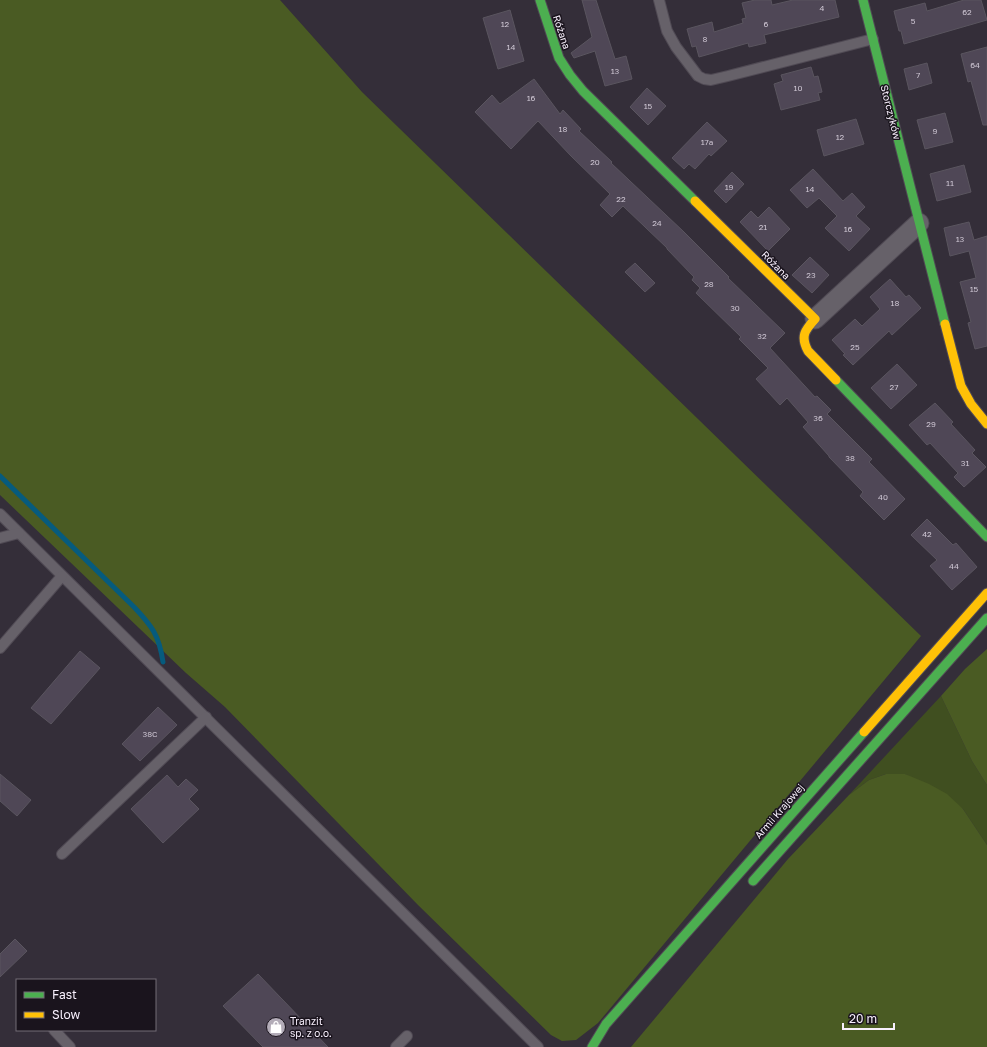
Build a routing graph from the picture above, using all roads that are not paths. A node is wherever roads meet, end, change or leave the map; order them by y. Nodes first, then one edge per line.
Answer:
1 (540, 0) edge
2 (659, 0) edge
3 (863, 0) edge
4 (873, 39) junction
5 (919, 223) junction
6 (815, 319) junction
7 (987, 424) edge
8 (0, 514) edge
9 (19, 533) junction
10 (987, 537) edge
11 (0, 538) edge
12 (62, 576) junction
13 (987, 593) edge
14 (987, 618) edge
15 (0, 648) edge
16 (206, 718) junction
17 (62, 854) dead end
18 (749, 885) dead end
19 (55, 1031) edge
20 (407, 1036) dead end
21 (70, 1047) edge
22 (396, 1047) edge
23 (538, 1047) edge
24 (592, 1047) edge

1 - 6 street, Różana
2 - 4 lane
3 - 4 street, Storczyków
4 - 5 street, Storczyków
5 - 6 street
5 - 7 street, Storczyków
6 - 10 street
8 - 9 lane
9 - 11 lane
9 - 12 lane
12 - 15 lane
12 - 16 lane
13 - 24 street, Armii Krajowej
14 - 18 street
16 - 17 lane
16 - 23 lane
19 - 21 lane
20 - 22 lane

